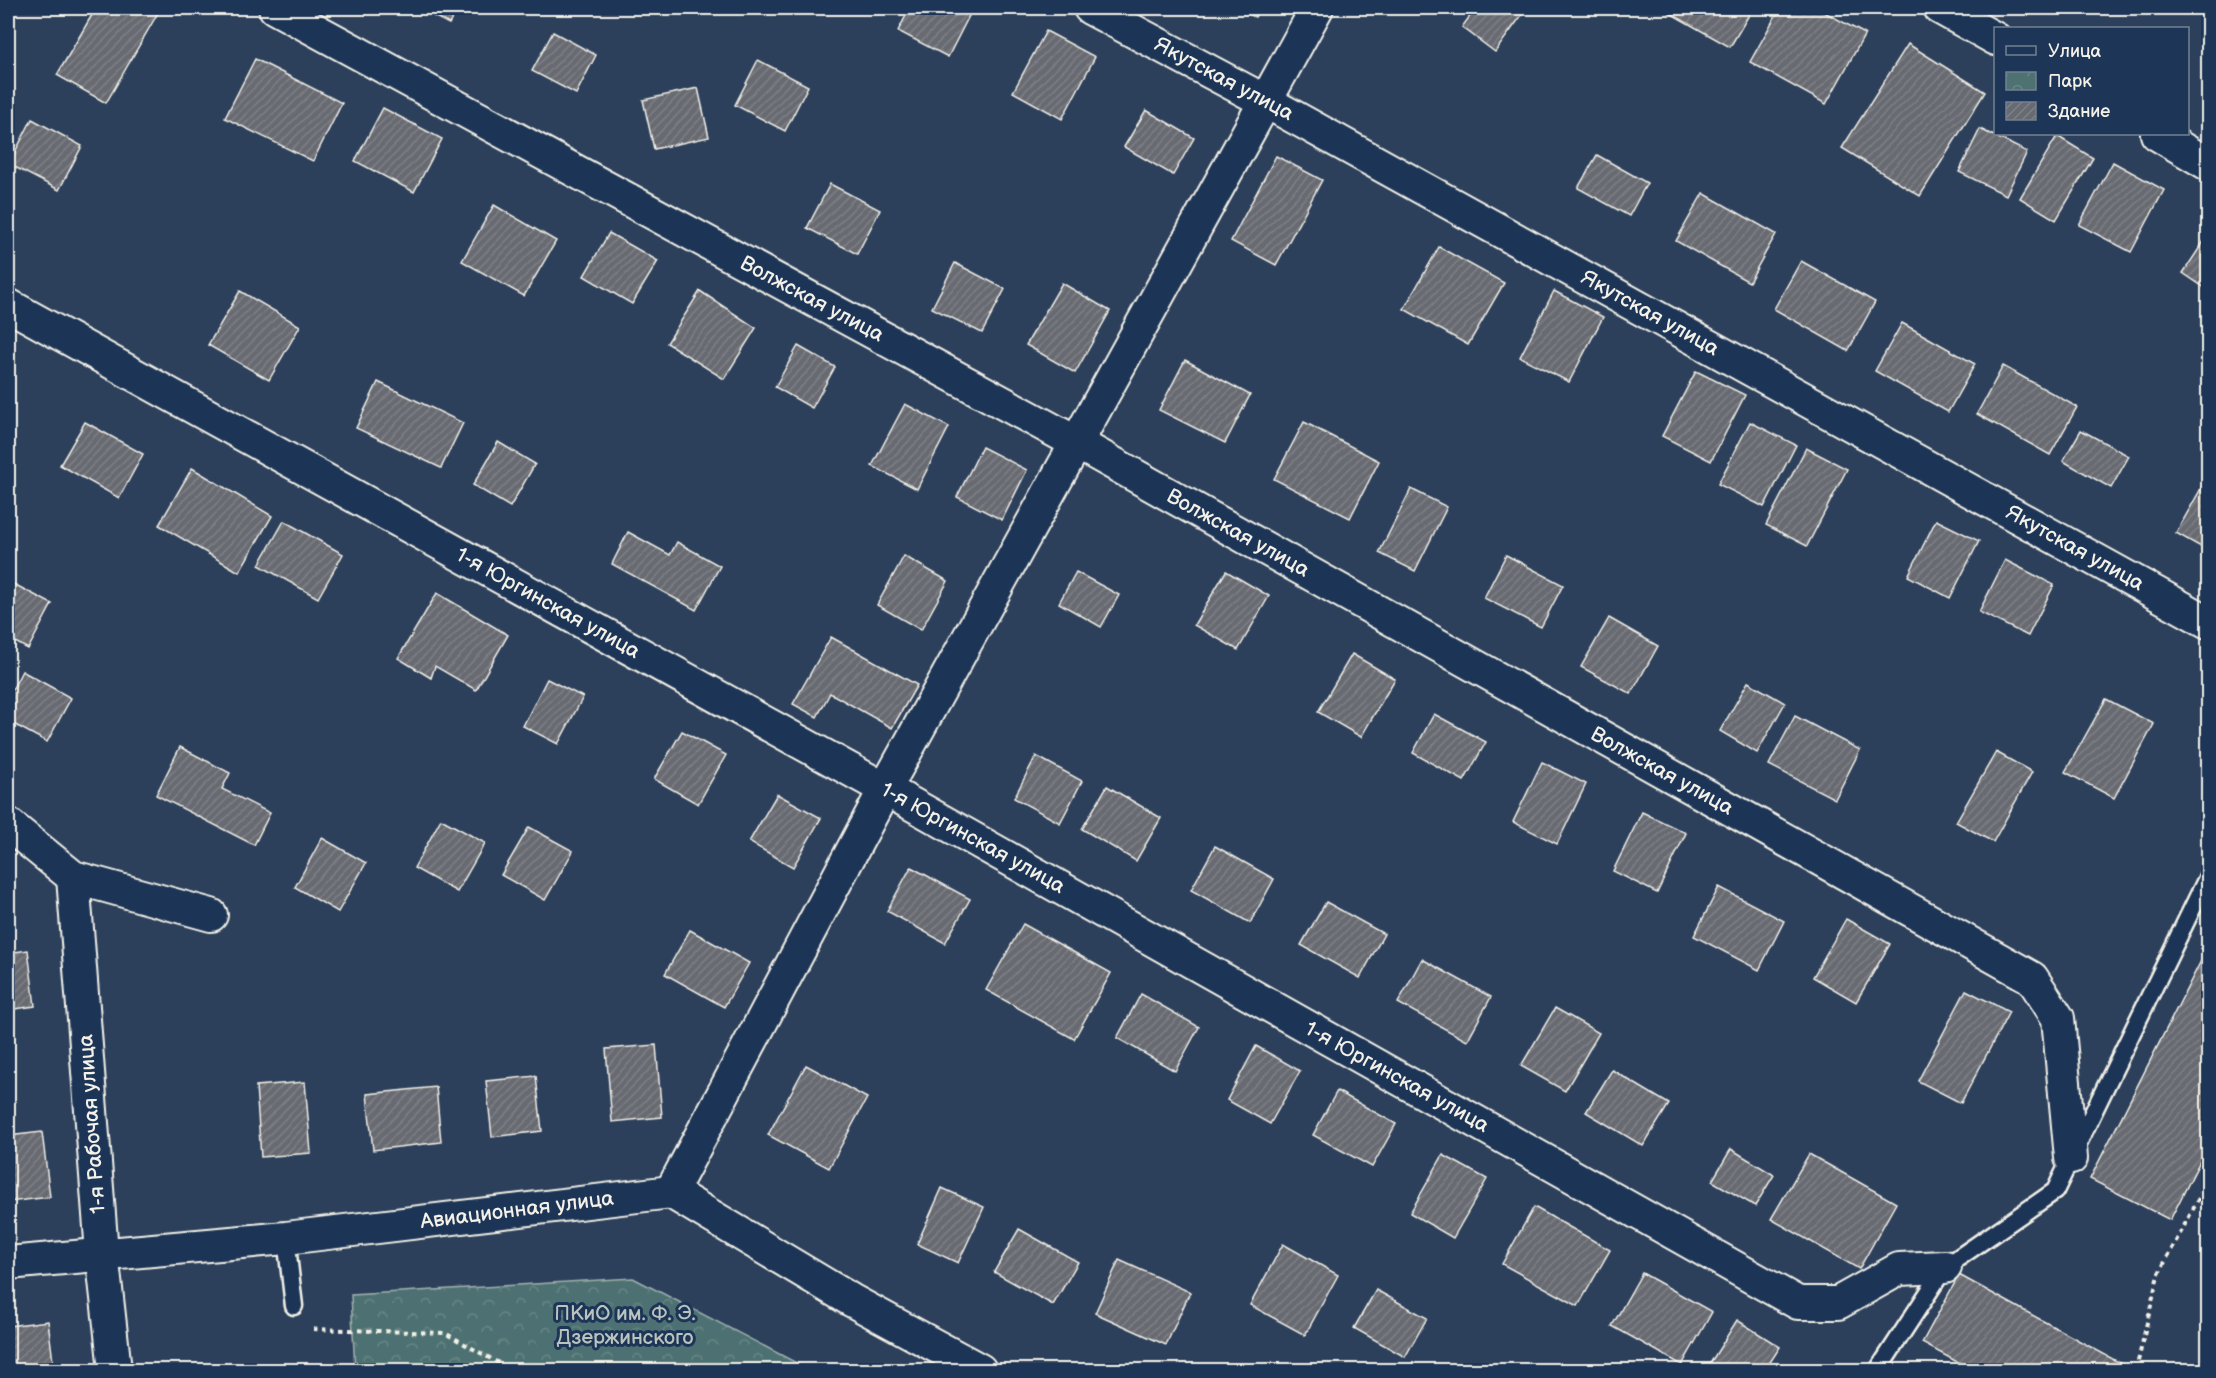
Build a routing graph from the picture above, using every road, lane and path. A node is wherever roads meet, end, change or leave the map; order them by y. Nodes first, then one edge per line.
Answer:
1 (275, 8) edge
2 (1090, 8) edge
3 (1317, 8) edge
4 (1940, 8) edge
5 (1994, 38) edge
6 (1265, 101) junction
7 (2159, 135) edge
8 (2208, 164) edge
9 (8, 305) edge
10 (1077, 443) junction
11 (2208, 622) edge
12 (885, 789) junction
13 (8, 824) edge
14 (2208, 876) edge
15 (73, 877) junction
16 (211, 915) dead end
17 (2071, 1158) junction
18 (2208, 1181) edge
19 (671, 1192) junction
20 (286, 1238) junction
21 (102, 1253) junction
22 (8, 1263) edge
23 (1945, 1267) junction
24 (294, 1306) dead end
25 (313, 1329) dead end
26 (115, 1371) edge
27 (511, 1371) edge
28 (980, 1371) edge
29 (1878, 1371) edge
30 (2136, 1371) edge

1 - 10 street, Волжская улица
2 - 6 street, Якутская улица
3 - 6 street
4 - 5 street
6 - 10 street
6 - 11 street, Якутская улица
7 - 8 street
9 - 12 street, 1-я Юргинская улица
10 - 12 street
10 - 17 street, Волжская улица
12 - 19 street
12 - 23 street, 1-я Юргинская улица
13 - 15 street
14 - 17 lane
15 - 16 street
15 - 21 street, 1-я Рабочая улица
17 - 23 lane
18 - 30 path
19 - 20 street, Авиационная улица
19 - 28 street
20 - 21 street, Авиационная улица
20 - 24 lane
21 - 22 street, Авиационная улица
21 - 26 street, 1-я Рабочая улица
23 - 29 lane
25 - 27 path

